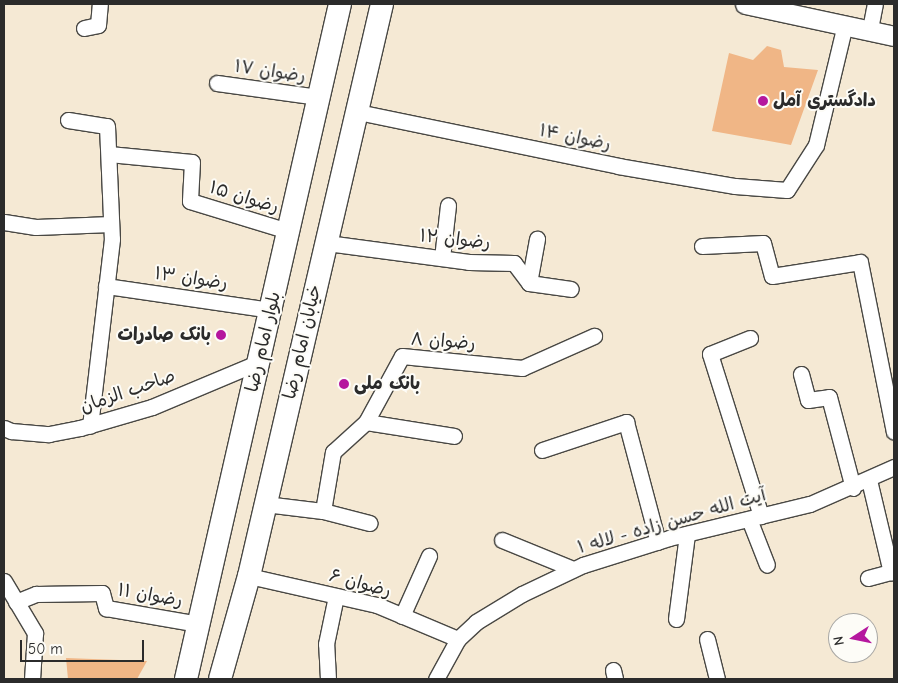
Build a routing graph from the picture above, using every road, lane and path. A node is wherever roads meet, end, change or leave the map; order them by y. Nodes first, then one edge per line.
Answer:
1 (100, 4) edge
2 (340, 4) edge
3 (382, 4) edge
4 (744, 4) edge
5 (875, 4) edge
6 (845, 24) junction
7 (84, 28) dead end
8 (870, 29) junction
9 (894, 36) edge
10 (218, 83) dead end
11 (318, 97) junction
12 (358, 112) junction
13 (68, 120) dead end
14 (109, 154) junction
15 (448, 205) dead end
16 (4, 222) edge
17 (112, 224) junction
18 (288, 231) junction
19 (537, 239) dead end
20 (327, 243) junction
21 (702, 246) dead end
22 (442, 258) junction
23 (529, 283) junction
24 (106, 286) junction
25 (571, 289) dead end
26 (271, 310) junction
27 (594, 336) dead end
28 (750, 338) dead end
29 (259, 362) junction
30 (801, 374) dead end
31 (366, 422) junction
32 (90, 426) junction
33 (4, 428) edge
34 (894, 432) edge
35 (454, 436) dead end
36 (542, 450) dead end
37 (894, 467) edge
38 (869, 480) junction
39 (853, 488) junction
40 (265, 504) junction
41 (323, 511) junction
42 (755, 517) junction
43 (369, 523) dead end
44 (687, 534) junction
45 (502, 540) dead end
46 (658, 542) junction
47 (429, 556) dead end
48 (767, 565) dead end
49 (573, 569) junction
50 (893, 571) edge
51 (248, 576) junction
52 (868, 578) dead end
53 (4, 581) edge
54 (336, 596) junction
55 (16, 602) junction
56 (402, 616) junction
57 (676, 619) dead end
58 (200, 624) junction
59 (458, 639) junction
60 (708, 639) dead end
61 (32, 679) edge
62 (186, 679) edge
63 (220, 679) edge
64 (328, 679) edge
65 (436, 679) edge
66 (717, 679) edge

1 - 7 street
2 - 11 main road, بلوار امام رضا
3 - 12 main road, خیابان امام رضا
4 - 6 street
5 - 8 street
6 - 8 street
6 - 12 street, رضوان ۱۴
8 - 9 street
10 - 11 street, رضوان ۱۷
11 - 18 main road, بلوار امام رضا
12 - 20 main road, خیابان امام رضا
13 - 14 street
14 - 17 street
14 - 18 street, رضوان ۱۵
15 - 22 street
16 - 17 street
17 - 24 street
18 - 26 main road, بلوار امام رضا
19 - 23 street
20 - 22 street, رضوان ۱۲
20 - 40 main road, خیابان امام رضا
21 - 34 street
22 - 23 street, رضوان ۱۲
23 - 25 street
24 - 26 street, رضوان ۱۳
24 - 32 street
26 - 29 main road, بلوار امام رضا
27 - 31 street, رضوان ۸
28 - 42 street
29 - 32 street, صاحب الزمان
29 - 58 main road, بلوار امام رضا
30 - 39 street
31 - 35 street
31 - 41 street, رضوان ۸
32 - 33 street, صاحب الزمان
36 - 46 street
37 - 38 street, آیت الله حسن زاده - لاله ۱
38 - 39 street, آیت الله حسن زاده - لاله ۱
38 - 50 street
39 - 42 street, آیت الله حسن زاده - لاله ۱
40 - 41 street
40 - 51 main road, خیابان امام رضا
41 - 43 street
42 - 44 street, آیت الله حسن زاده - لاله ۱
42 - 48 street
44 - 46 street, آیت الله حسن زاده - لاله ۱
44 - 57 street
45 - 49 street
46 - 49 street, آیت الله حسن زاده - لاله ۱
47 - 56 street
49 - 59 street, آیت الله حسن زاده - لاله ۱
50 - 52 street
51 - 54 street, رضوان ۶
51 - 63 main road, خیابان امام رضا
53 - 55 street
54 - 56 street, رضوان ۶
54 - 64 street
55 - 58 street, رضوان ۱۱
55 - 61 street
56 - 59 street, رضوان ۶
58 - 62 main road, بلوار امام رضا
59 - 65 street, آیت الله حسن زاده - لاله ۱
60 - 66 street

